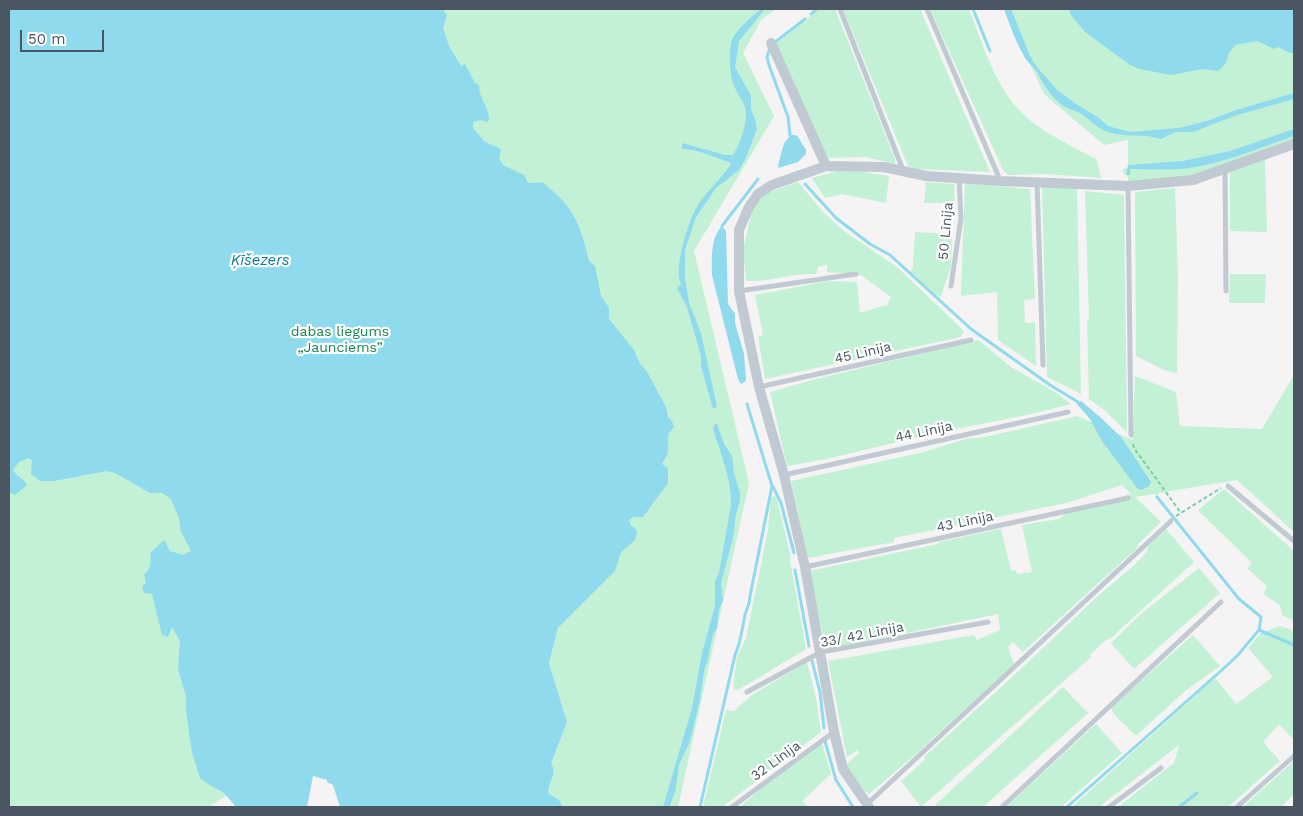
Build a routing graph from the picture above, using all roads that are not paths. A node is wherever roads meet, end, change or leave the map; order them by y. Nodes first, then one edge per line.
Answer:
1 (840, 9) edge
2 (927, 9) edge
3 (771, 43) dead end
4 (1294, 144) edge
5 (826, 166) junction
6 (1225, 169) junction
7 (903, 170) junction
8 (959, 178) junction
9 (1000, 181) junction
10 (1038, 181) junction
11 (1128, 186) junction
12 (856, 274) dead end
13 (951, 286) dead end
14 (739, 291) junction
15 (1226, 291) dead end
16 (971, 340) dead end
17 (1043, 365) dead end
18 (759, 387) junction
19 (1068, 412) dead end
20 (1131, 435) road end
21 (784, 475) junction
22 (1228, 486) road end
23 (1128, 498) dead end
24 (1171, 521) dead end
25 (1294, 541) edge
26 (805, 568) junction
27 (1220, 602) dead end
28 (988, 622) dead end
29 (821, 652) junction
30 (747, 692) dead end
31 (834, 732) junction
32 (1294, 756) edge
33 (1161, 768) dead end
34 (867, 806) edge
35 (732, 807) edge
36 (1002, 807) edge
37 (1109, 807) edge
38 (1237, 807) edge

1 - 7 lane
2 - 9 lane
3 - 5 street
4 - 6 street
5 - 7 street
5 - 14 street
6 - 11 street
6 - 15 lane
7 - 8 street
8 - 9 street
8 - 13 lane, 50 Līnija
9 - 10 street
10 - 11 street
10 - 17 lane
11 - 20 lane
12 - 14 lane
14 - 18 street
16 - 18 lane, 45 Līnija
18 - 21 street
19 - 21 lane, 44 Līnija
21 - 26 street
22 - 25 lane
23 - 26 lane, 43 Līnija
24 - 34 lane
26 - 29 street
27 - 36 lane
28 - 29 lane, 33/ 42 Līnija
29 - 30 lane, 33/ 42 Līnija
29 - 31 street
31 - 34 street
31 - 35 lane, 32 Līnija
32 - 38 lane
33 - 37 lane

